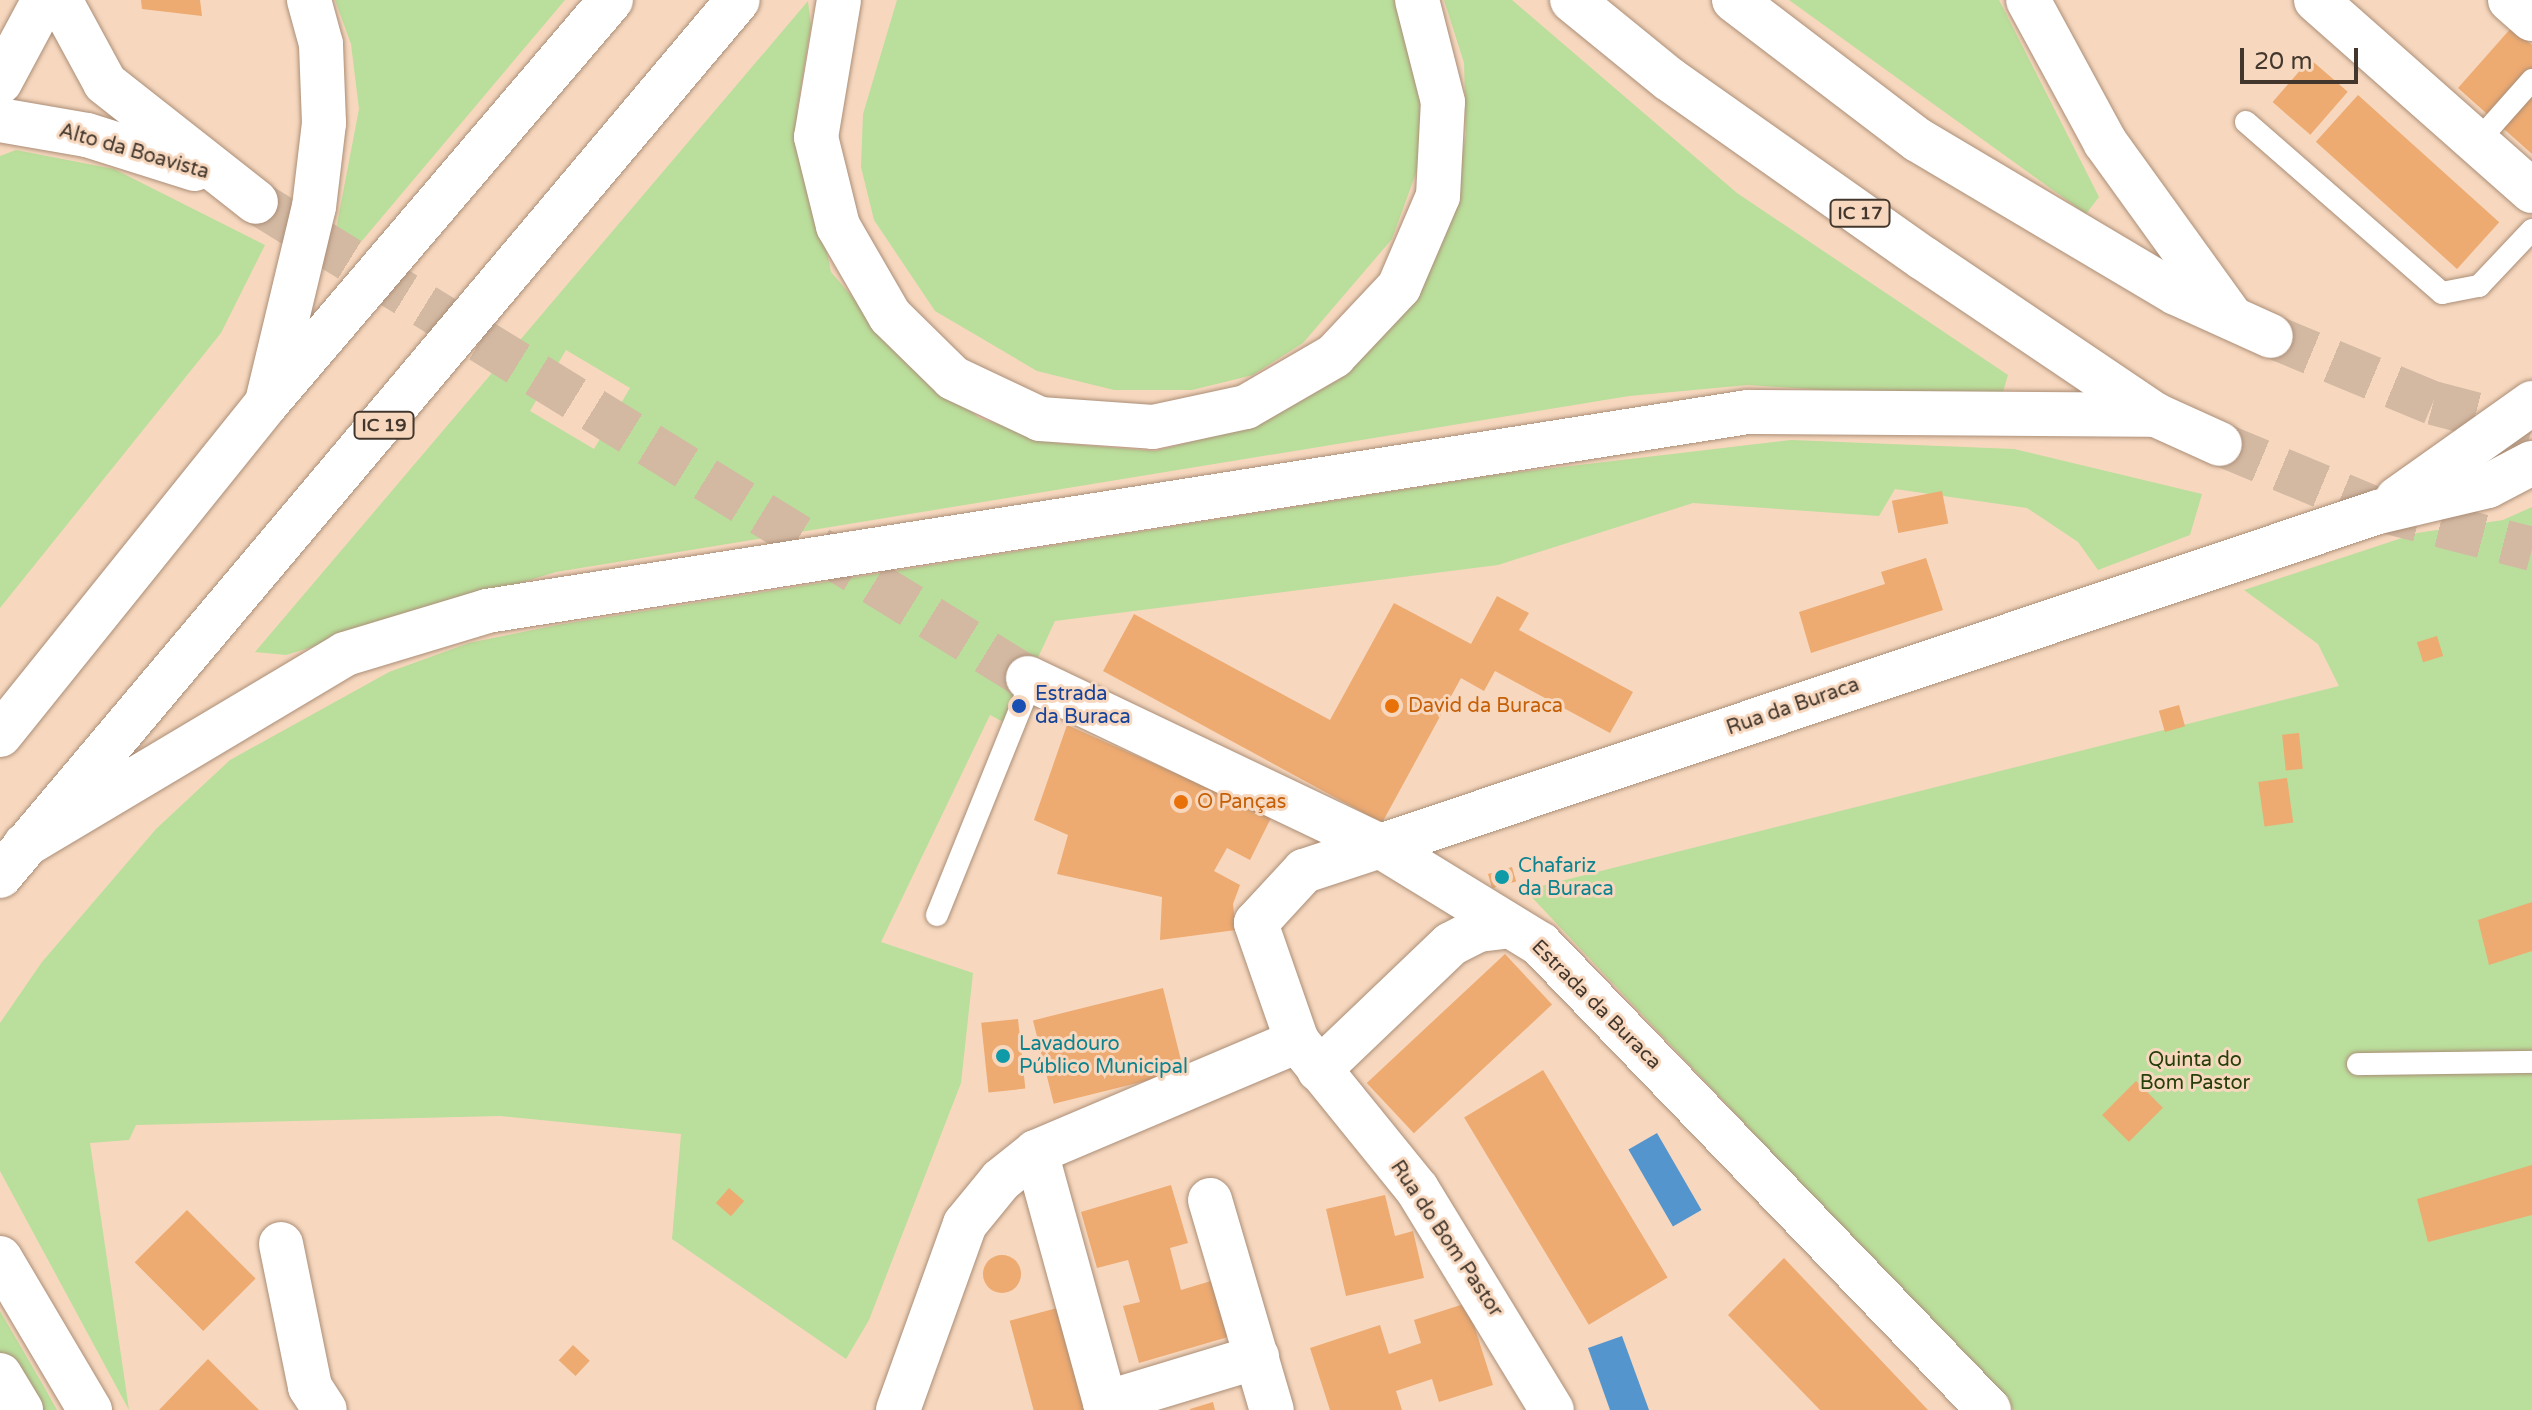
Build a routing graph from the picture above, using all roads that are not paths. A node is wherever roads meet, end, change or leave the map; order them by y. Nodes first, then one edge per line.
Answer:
1 (44, 0) edge
2 (60, 0) edge
3 (309, 0) edge
4 (611, 0) edge
5 (738, 0) edge
6 (839, 0) edge
7 (1417, 0) edge
8 (1572, 0) edge
9 (1734, 0) edge
10 (2028, 0) edge
11 (2316, 0) edge
12 (2510, 0) edge
13 (2532, 19) edge
14 (2532, 80) edge
15 (0, 82) edge
16 (0, 120) edge
17 (2246, 122) dead end
18 (2477, 142) junction
19 (220, 177) junction
20 (2532, 191) edge
21 (256, 202) tunnel mouth
22 (2532, 230) edge
23 (267, 403) junction
24 (2532, 403) edge
25 (2156, 415) junction
26 (2220, 444) tunnel mouth
27 (2532, 463) edge
28 (2378, 512) junction
29 (1030, 679) joint
30 (0, 735) edge
31 (1380, 846) junction
32 (13, 861) edge
33 (937, 915) dead end
34 (1510, 926) junction
35 (1264, 953) joint
36 (1308, 1055) junction
37 (2532, 1062) edge
38 (2358, 1064) dead end
39 (1036, 1152) junction
40 (1210, 1200) dead end
41 (281, 1244) dead end
42 (0, 1258) edge
43 (1257, 1357) junction
44 (0, 1375) edge
45 (1106, 1406) edge
46 (21, 1410) edge
47 (90, 1410) edge
48 (325, 1410) edge
49 (898, 1410) edge
50 (1272, 1410) edge
51 (1552, 1410) edge
52 (1989, 1410) edge

1 - 15 main road
2 - 19 main road, Alto da Boavista
3 - 23 main road
4 - 23 main road
5 - 32 main road, IC 19
6 - 7 main road
8 - 25 main road, IC 17
9 - 10 main road
11 - 18 main road
12 - 13 main road
14 - 18 lane
16 - 19 main road, Alto da Boavista
17 - 22 lane
18 - 20 main road
19 - 21 main road, Alto da Boavista
23 - 30 main road
24 - 28 main road, Rua da Buraca
25 - 26 main road, IC 17
25 - 32 main road
27 - 28 main road, Rua da Buraca
28 - 31 main road, Rua da Buraca
29 - 31 main road, Estrada da Buraca
29 - 33 lane
31 - 34 main road, Estrada da Buraca
31 - 35 main road, Rua da Buraca
34 - 36 main road
34 - 52 main road, Estrada da Buraca
35 - 36 main road, Rua do Bom Pastor
36 - 39 main road
36 - 51 main road, Rua do Bom Pastor
37 - 38 lane
39 - 45 main road
39 - 49 main road
40 - 43 main road
41 - 48 main road
42 - 47 main road
43 - 45 main road
43 - 50 main road
44 - 46 main road

